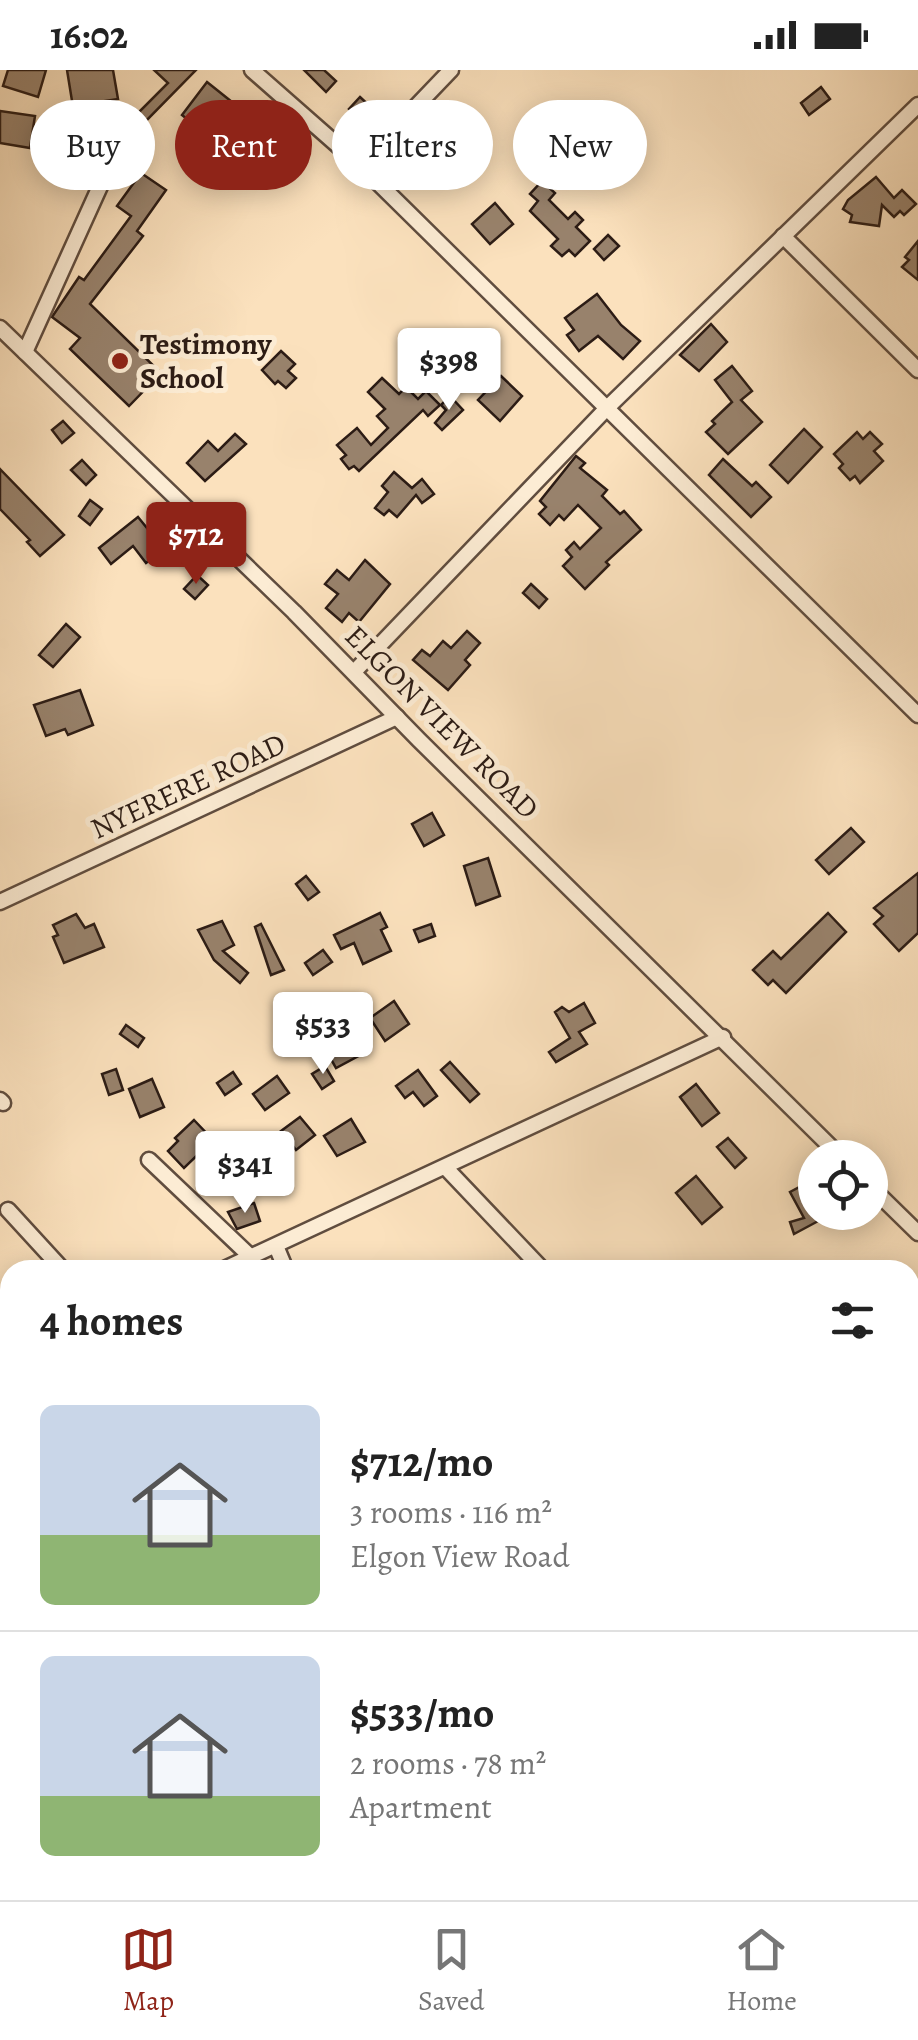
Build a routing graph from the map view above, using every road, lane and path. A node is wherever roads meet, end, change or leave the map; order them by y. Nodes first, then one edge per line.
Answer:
1 (252, 70) edge
2 (451, 70) edge
3 (422, 100) edge
4 (918, 105) edge
5 (332, 140) edge
6 (98, 190) edge
7 (385, 190) edge
8 (783, 236) junction
9 (0, 328) edge
10 (25, 352) junction
11 (918, 370) edge
12 (606, 409) junction
13 (354, 672) junction
14 (918, 715) edge
15 (397, 718) junction
16 (0, 902) edge
17 (723, 1037) junction
18 (824, 1140) edge
19 (148, 1160) dead end
20 (446, 1168) junction
21 (888, 1204) edge
22 (8, 1210) dead end
23 (918, 1234) edge
24 (276, 1246) junction
25 (250, 1257) junction
26 (54, 1260) edge
27 (244, 1260) edge
28 (282, 1260) edge
29 (534, 1260) edge

1 - 5 street
2 - 3 street
4 - 8 street
6 - 10 street
7 - 12 street
8 - 11 street
8 - 12 street
9 - 10 street, ELGON VIEW ROAD
10 - 13 street, ELGON VIEW ROAD
12 - 13 street
12 - 14 street
13 - 15 street, ELGON VIEW ROAD
15 - 16 street, NYERERE ROAD
15 - 17 street, ELGON VIEW ROAD
17 - 18 street, ELGON VIEW ROAD
17 - 20 street
19 - 25 street
20 - 24 street
20 - 29 street
21 - 23 street
22 - 26 street
24 - 25 street
24 - 28 street
25 - 27 street

